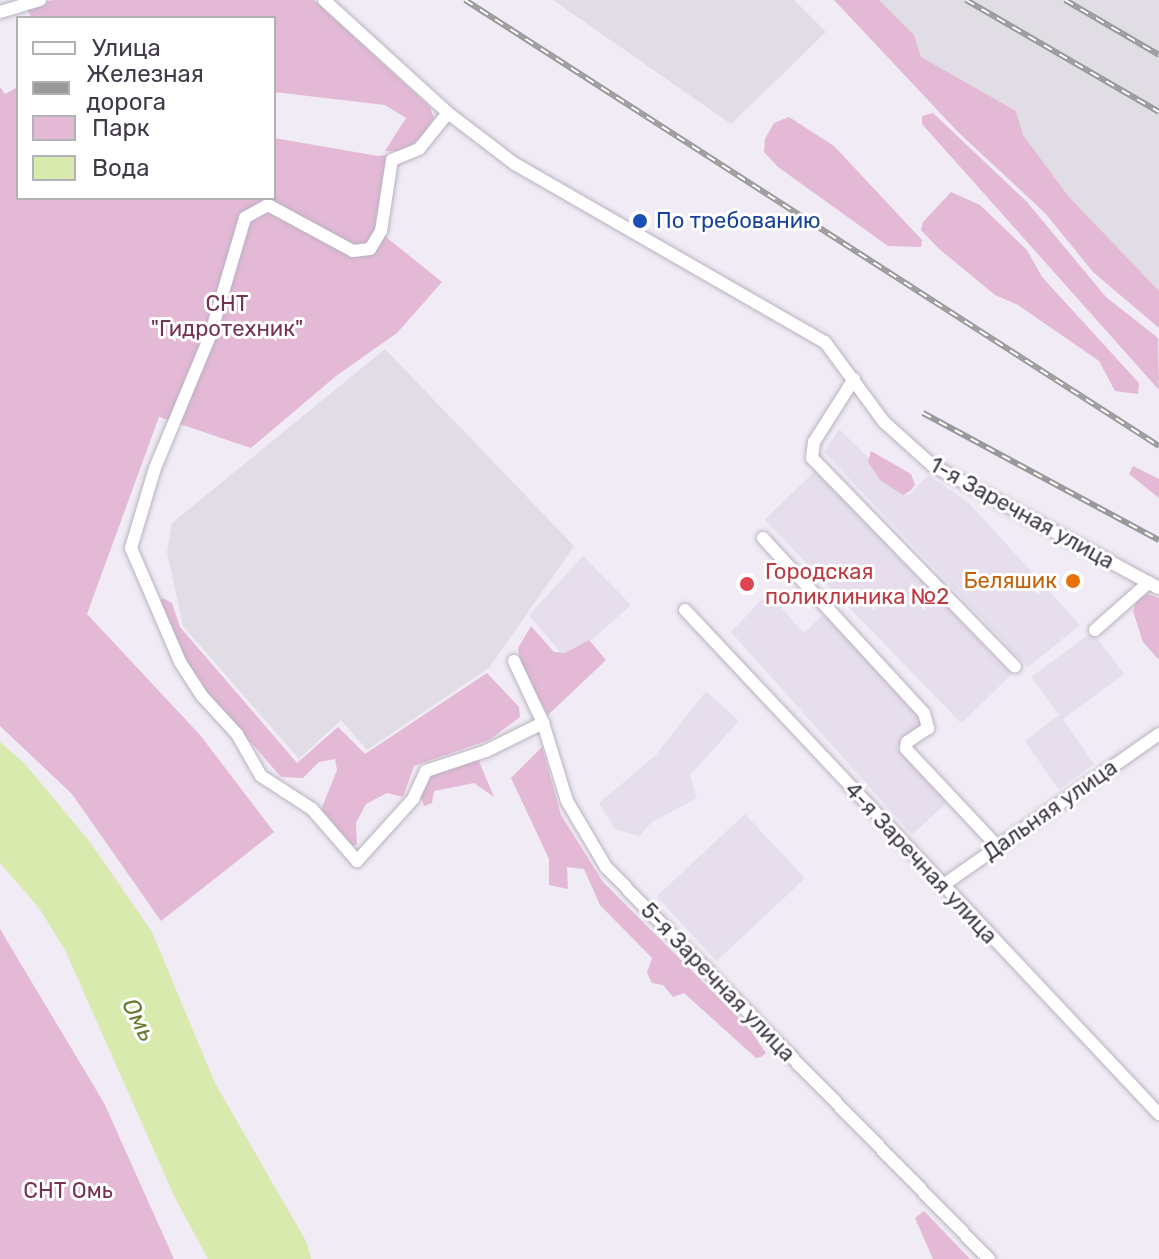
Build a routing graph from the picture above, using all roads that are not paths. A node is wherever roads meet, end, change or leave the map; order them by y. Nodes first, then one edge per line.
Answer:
1 (40, 0) edge
2 (324, 0) edge
3 (0, 12) edge
4 (448, 113) junction
5 (854, 379) junction
6 (763, 538) dead end
7 (1154, 585) edge
8 (685, 610) dead end
9 (1095, 630) dead end
10 (514, 661) dead end
11 (1015, 667) dead end
12 (543, 723) junction
13 (1159, 734) edge
14 (998, 847) junction
15 (942, 886) junction
16 (1159, 1114) edge
17 (989, 1259) edge

1 - 3 street
2 - 4 street, 1-я Заречная улица
4 - 5 street, 1-я Заречная улица
4 - 12 street
5 - 7 street, 1-я Заречная улица
5 - 11 street
6 - 14 street
7 - 9 street
8 - 15 street, 4-я Заречная улица
10 - 12 street, 5-я Заречная улица
12 - 17 street, 5-я Заречная улица
13 - 14 street, Дальняя улица
14 - 15 street, Дальняя улица
15 - 16 street, 4-я Заречная улица

